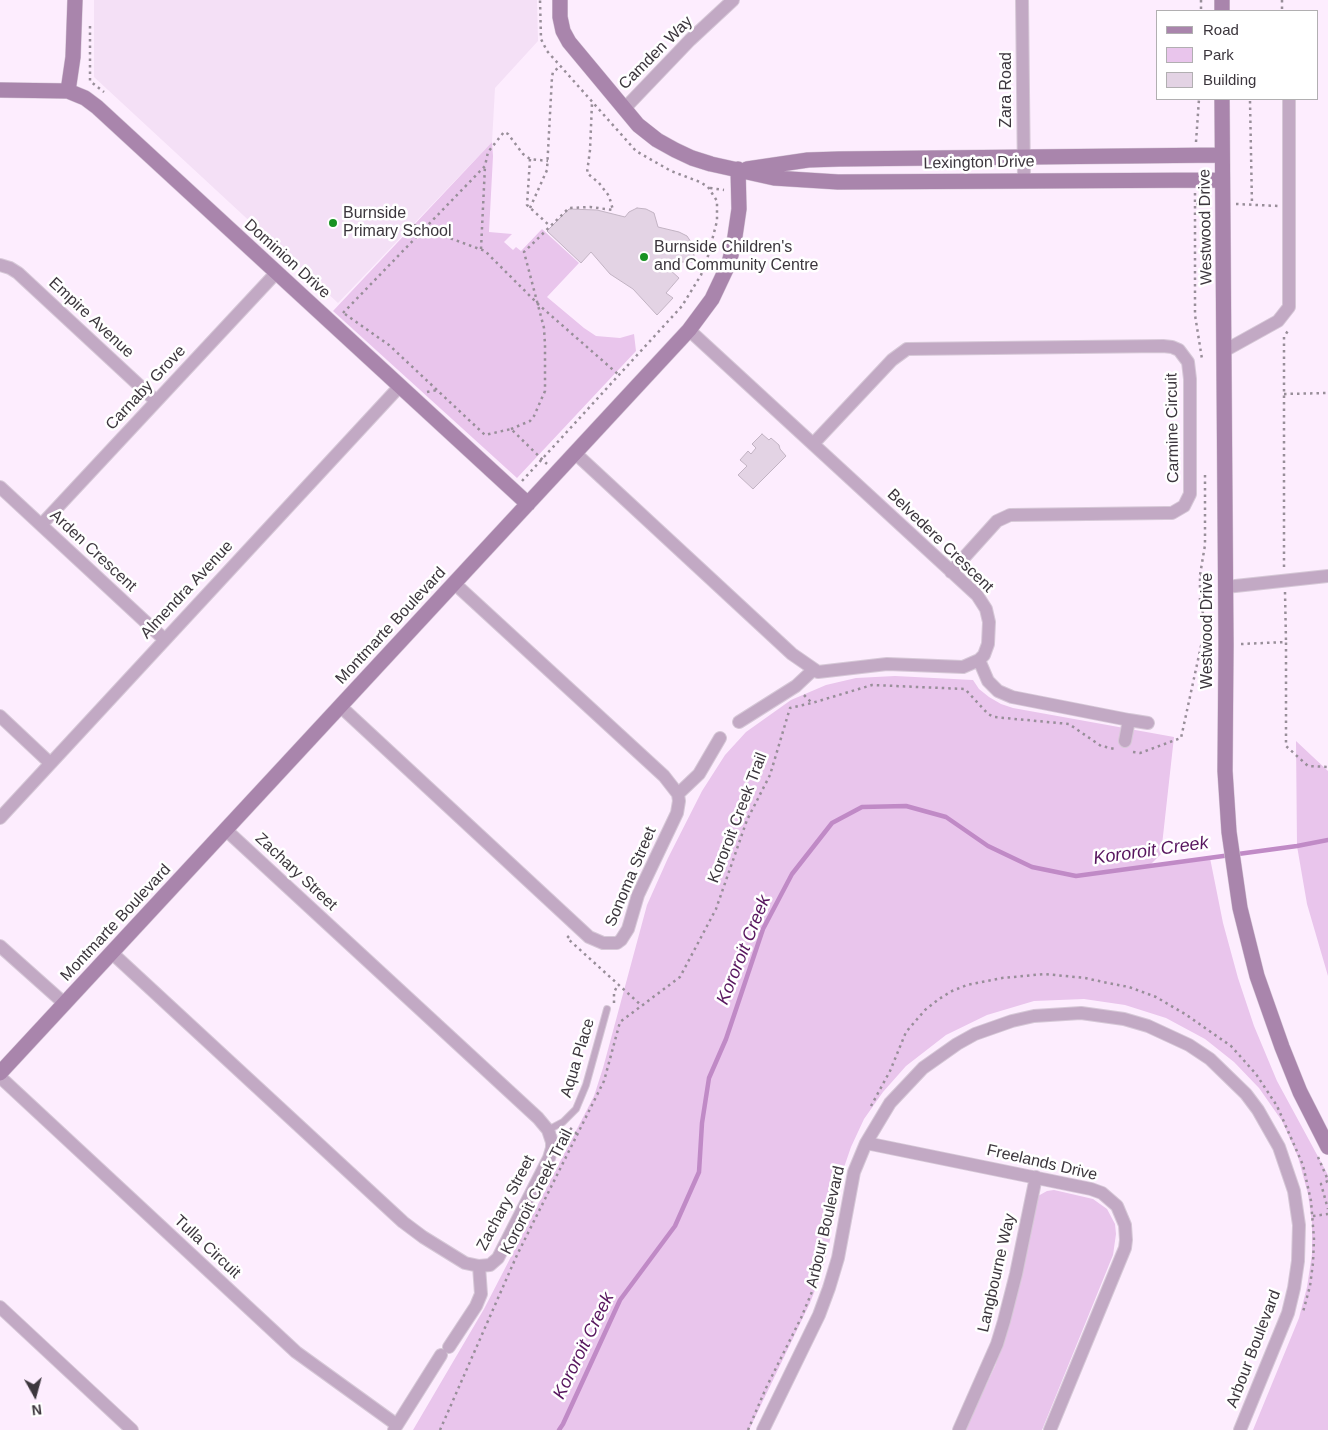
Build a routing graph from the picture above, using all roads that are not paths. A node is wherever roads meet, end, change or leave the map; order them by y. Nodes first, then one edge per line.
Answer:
1 (75, 0) edge
2 (560, 0) edge
3 (733, 0) edge
4 (1022, 0) edge
5 (0, 90) edge
6 (68, 91) junction
7 (1222, 100) edge
8 (1289, 100) edge
9 (624, 109) junction
10 (1222, 155) junction
11 (1023, 157) junction
12 (738, 169) junction
13 (1024, 180) junction
14 (1222, 180) junction
15 (0, 265) edge
16 (276, 273) junction
17 (689, 330) junction
18 (1224, 351) junction
19 (400, 386) junction
20 (156, 401) junction
21 (813, 444) junction
22 (575, 453) junction
23 (0, 487) edge
24 (528, 504) junction
25 (41, 525) junction
26 (951, 572) junction
27 (1328, 576) edge
28 (454, 583) junction
29 (1226, 587) junction
30 (164, 639) junction
31 (979, 660) junction
32 (813, 670) junction
33 (340, 706) junction
34 (0, 716) edge
35 (1128, 720) junction
36 (739, 722) dead end
37 (1148, 723) dead end
38 (720, 738) dead end
39 (1121, 745) road end
40 (50, 763) junction
41 (678, 794) junction
42 (0, 818) edge
43 (226, 830) junction
44 (0, 946) edge
45 (112, 953) junction
46 (65, 1004) junction
47 (607, 1009) road end
48 (0, 1073) edge
49 (0, 1077) edge
50 (548, 1130) junction
51 (866, 1143) junction
52 (1328, 1147) edge
53 (1036, 1177) junction
54 (478, 1266) junction
55 (0, 1307) edge
56 (396, 1428) edge
57 (132, 1430) edge
58 (763, 1430) edge
59 (959, 1430) edge
60 (1050, 1430) edge
61 (1240, 1430) edge

1 - 6 street
2 - 9 street, Lexington Drive
3 - 9 street, Camden Way
4 - 11 street, Zara Road
5 - 6 street, Dominion Drive
6 - 16 street, Dominion Drive
7 - 10 street, Westwood Drive
8 - 18 street
9 - 12 street, Lexington Drive
10 - 11 street, Lexington Drive
10 - 14 street, Westwood Drive
11 - 12 street, Lexington Drive
11 - 13 street, Zara Road
12 - 13 street, Lexington Drive
12 - 17 street, Montmarte Boulevard
13 - 14 street, Lexington Drive
14 - 18 street, Westwood Drive
15 - 20 street, Empire Avenue
16 - 19 street, Dominion Drive
16 - 20 street, Carnaby Grove
17 - 21 street, Belvedere Crescent
17 - 22 street, Montmarte Boulevard
18 - 29 street, Westwood Drive
19 - 24 street, Dominion Drive
19 - 30 street, Almendra Avenue
20 - 25 street, Carnaby Grove
21 - 26 street, Belvedere Crescent
21 - 26 street, Carmine Circuit
22 - 24 street, Montmarte Boulevard
22 - 32 street
23 - 25 street, Arden Crescent
24 - 28 street, Montmarte Boulevard
25 - 30 street, Arden Crescent
26 - 31 street, Belvedere Crescent
27 - 29 street
28 - 33 street, Montmarte Boulevard
28 - 41 street
29 - 52 street, Westwood Drive
30 - 40 street, Almendra Avenue
31 - 32 street
31 - 35 street
32 - 36 street
33 - 41 street, Sonoma Street
33 - 43 street, Montmarte Boulevard
34 - 40 street
35 - 37 street
35 - 39 street
38 - 41 street
40 - 42 street, Almendra Avenue
43 - 45 street, Montmarte Boulevard
43 - 50 street, Zachary Street
44 - 46 street
45 - 46 street, Montmarte Boulevard
45 - 54 street, Zachary Street
46 - 48 street, Montmarte Boulevard
47 - 50 lane, Aqua Place
49 - 56 street, Tulla Circuit
50 - 54 street, Zachary Street
51 - 53 street, Freelands Drive
51 - 58 street, Arbour Boulevard
51 - 61 street, Arbour Boulevard
53 - 59 street, Langbourne Way
53 - 60 street, Freelands Drive
54 - 56 street
55 - 57 street

